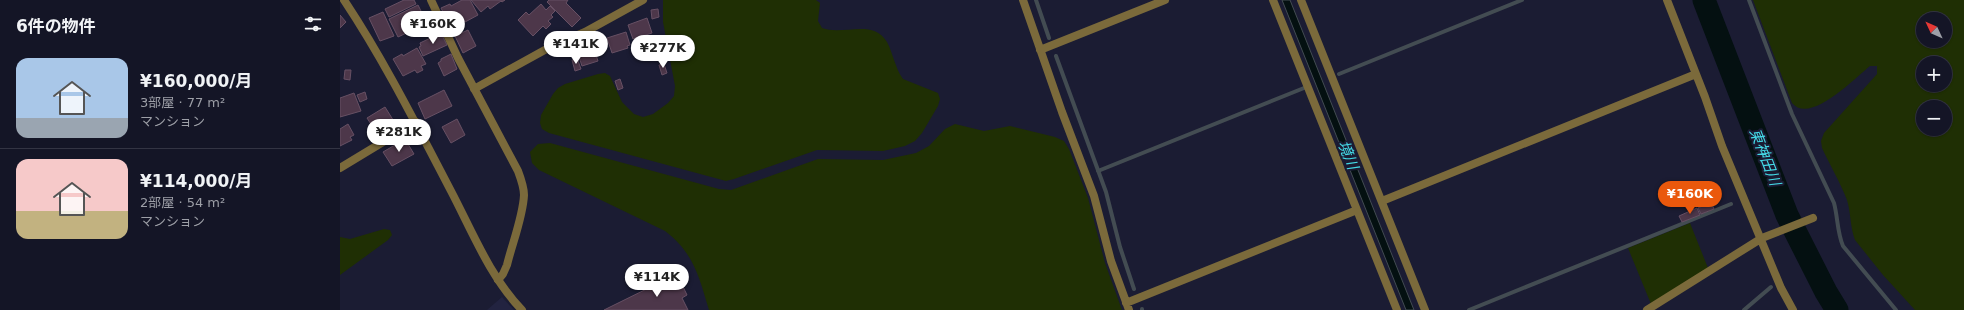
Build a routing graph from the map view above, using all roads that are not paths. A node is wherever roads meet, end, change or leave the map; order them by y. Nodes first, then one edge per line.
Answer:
1 (344, 0) edge
2 (431, 0) edge
3 (643, 0) edge
4 (1023, 0) edge
5 (1165, 0) edge
6 (1273, 0) edge
7 (1301, 0) edge
8 (1666, 0) edge
9 (1040, 50) junction
10 (1696, 74) junction
11 (474, 89) junction
12 (416, 122) junction
13 (340, 168) edge
14 (1382, 202) junction
15 (1357, 210) junction
16 (1813, 218) dead end
17 (1766, 237) junction
18 (498, 280) junction
19 (1127, 307) edge
20 (522, 310) edge
21 (1398, 310) edge
22 (1425, 310) edge
23 (1648, 310) edge
24 (1793, 310) edge

1 - 12 street
2 - 11 street
3 - 11 street
4 - 9 street
5 - 9 street
6 - 15 street
7 - 14 street
8 - 10 street
9 - 19 street
10 - 14 street
10 - 17 street
11 - 18 street
12 - 13 street
12 - 18 street
14 - 22 street
15 - 19 street
15 - 21 street
16 - 17 street
17 - 23 street
17 - 24 street
18 - 20 street

